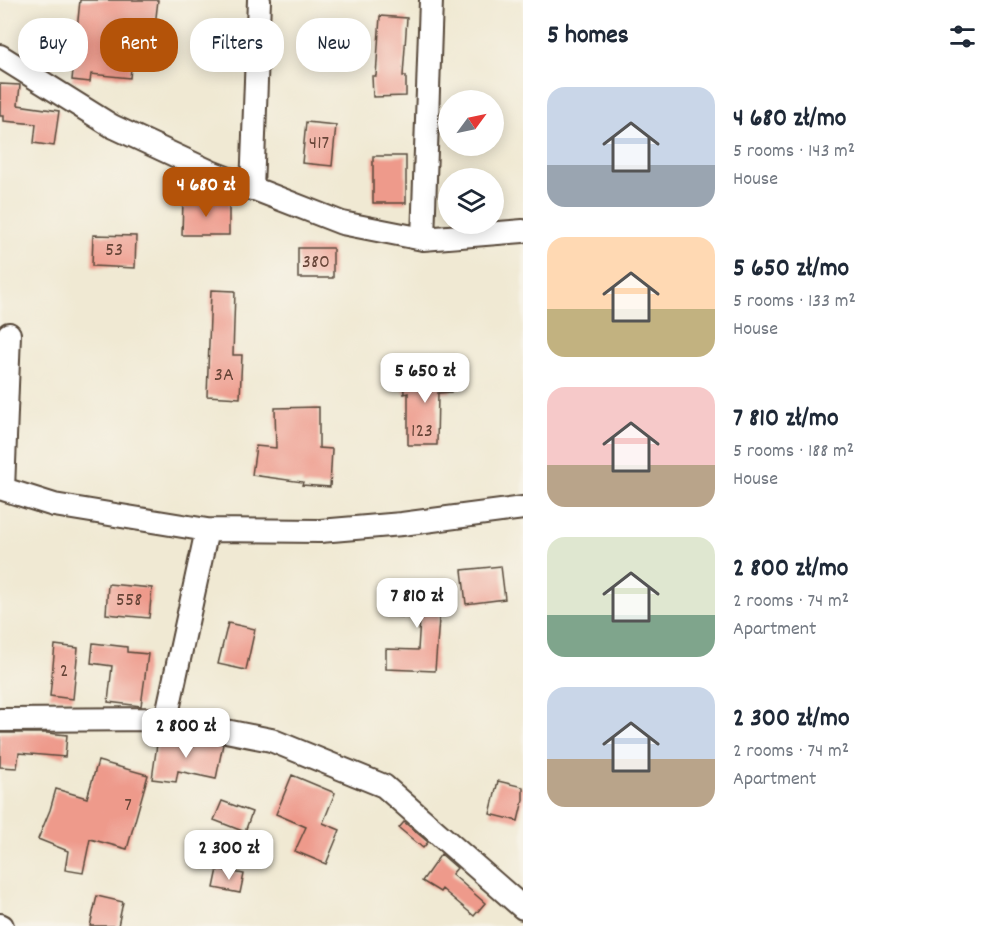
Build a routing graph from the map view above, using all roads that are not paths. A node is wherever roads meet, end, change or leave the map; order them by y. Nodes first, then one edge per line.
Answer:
1 (259, 0) edge
2 (431, 0) edge
3 (0, 56) edge
4 (252, 189) junction
5 (523, 231) edge
6 (423, 239) junction
7 (9, 334) dead end
8 (1, 489) edge
9 (523, 508) edge
10 (207, 530) junction
11 (166, 719) junction
12 (0, 720) edge
13 (523, 908) edge

1 - 4 street
2 - 6 street
3 - 4 street
4 - 6 street
5 - 6 street
7 - 8 street
8 - 10 street
9 - 10 street
10 - 11 street
11 - 12 street
11 - 13 street

